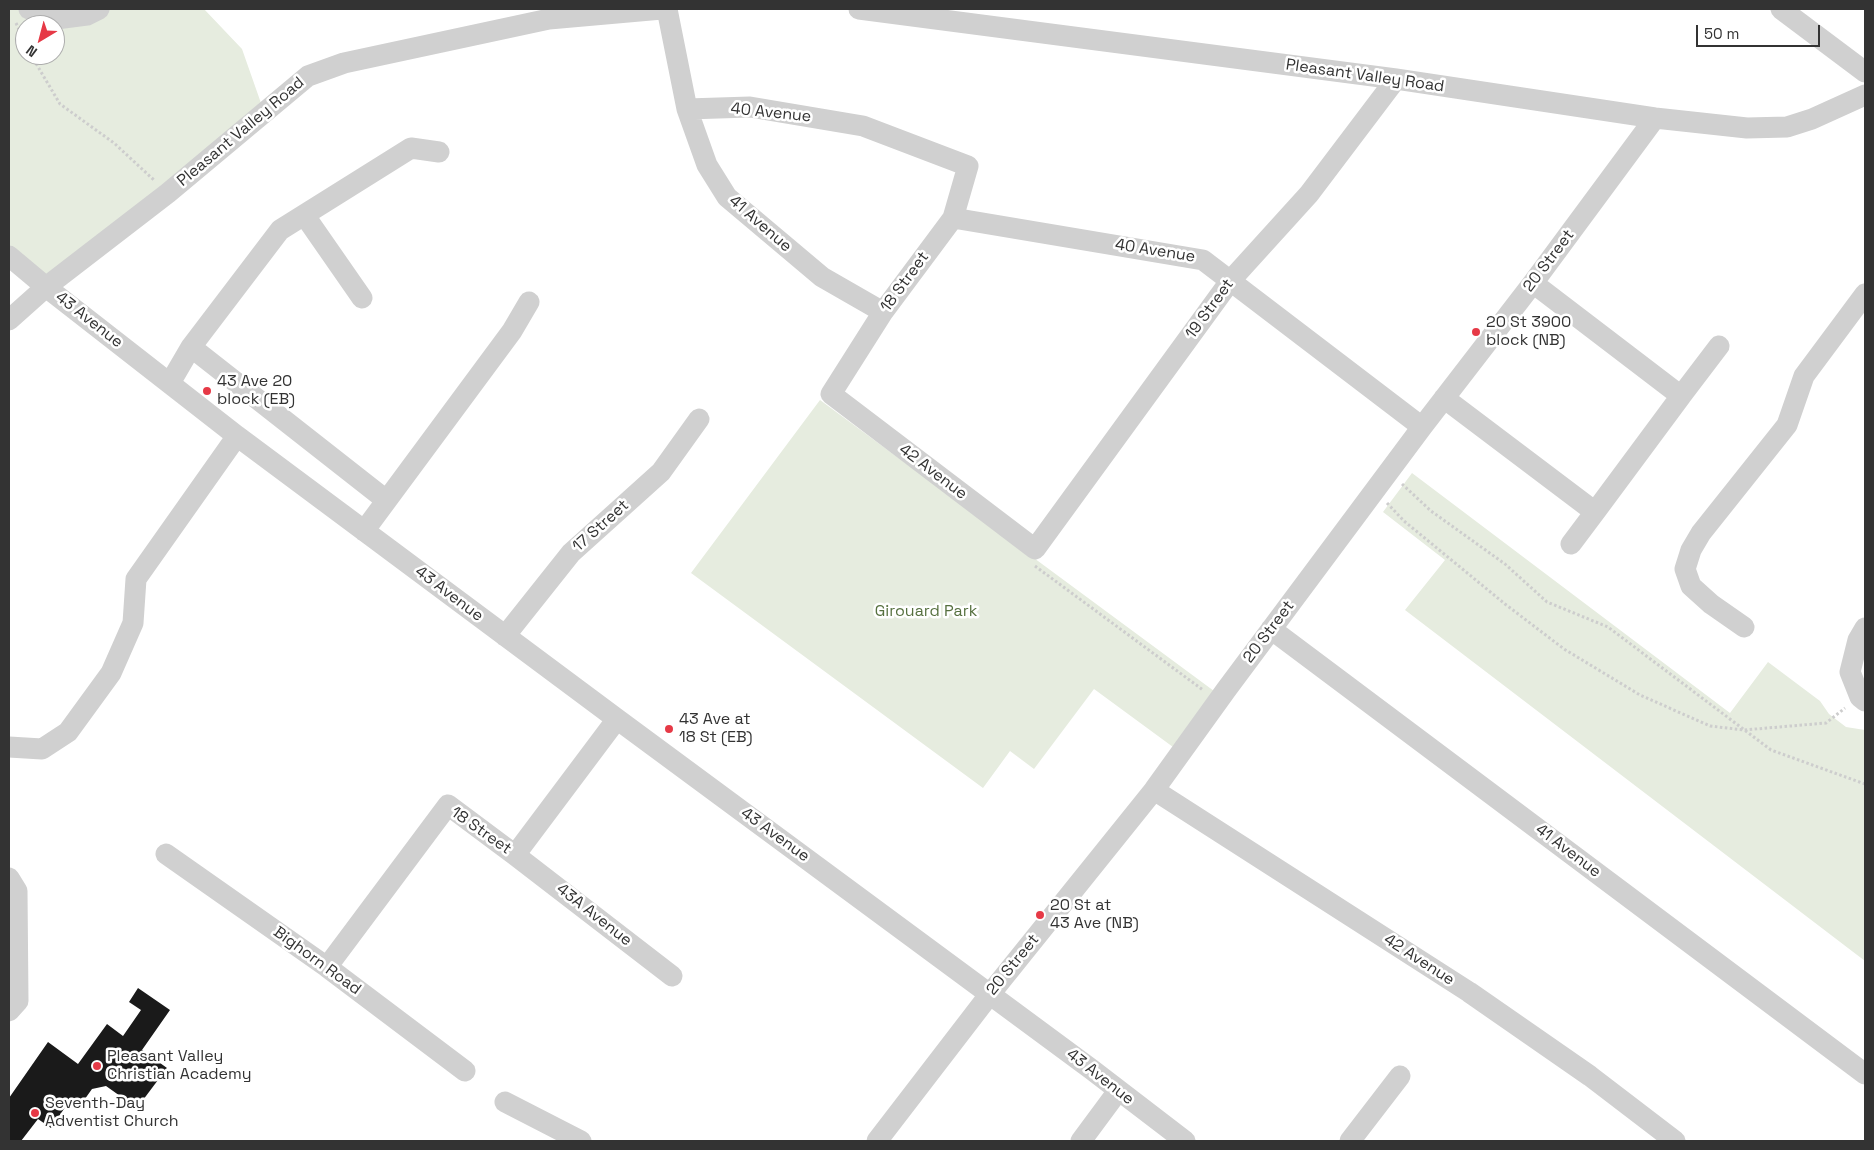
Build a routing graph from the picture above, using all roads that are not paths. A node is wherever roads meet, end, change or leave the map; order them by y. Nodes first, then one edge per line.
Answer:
1 (99, 9) edge
2 (662, 9) edge
3 (667, 9) edge
4 (860, 9) edge
5 (1781, 9) edge
6 (21, 13) edge
7 (1865, 72) edge
8 (1396, 79) junction
9 (1865, 95) edge
10 (687, 108) junction
11 (1655, 118) junction
12 (439, 152) dead end
13 (968, 166) joint
14 (305, 216) junction
15 (953, 218) junction
16 (9, 256) edge
17 (1231, 280) junction
18 (1533, 283) junction
19 (46, 287) junction
20 (1865, 294) edge
21 (362, 298) dead end
22 (529, 302) dead end
23 (883, 312) junction
24 (9, 320) edge
25 (1719, 346) dead end
26 (191, 348) junction
27 (170, 383) junction
28 (831, 394) joint
29 (1681, 396) junction
30 (1444, 398) junction
31 (699, 419) dead end
32 (1422, 427) junction
33 (237, 436) junction
34 (386, 500) junction
35 (1595, 512) junction
36 (364, 531) junction
37 (1571, 544) dead end
38 (1035, 549) joint
39 (1744, 627) dead end
40 (1865, 628) edge
41 (1271, 629) junction
42 (505, 636) junction
43 (1862, 699) edge
44 (616, 719) junction
45 (9, 747) edge
46 (1154, 790) junction
47 (166, 854) dead end
48 (515, 855) junction
49 (9, 878) edge
50 (327, 966) junction
51 (672, 976) dead end
52 (990, 994) junction
53 (9, 1011) edge
54 (465, 1071) dead end
55 (1865, 1074) edge
56 (1400, 1076) dead end
57 (1118, 1091) junction
58 (505, 1102) dead end
59 (582, 1141) edge
60 (877, 1141) edge
61 (1081, 1141) edge
62 (1185, 1141) edge
63 (1350, 1141) edge
64 (1675, 1141) edge

1 - 6 street
2 - 19 street, Pleasant Valley Road
3 - 10 street, 41 Avenue
4 - 8 street, Pleasant Valley Road
5 - 7 street
8 - 11 street, Pleasant Valley Road
8 - 17 street, 19 Street
9 - 11 street, Pleasant Valley Road
10 - 13 street, 40 Avenue
10 - 23 street, 41 Avenue
11 - 18 street, 20 Street
12 - 14 street
13 - 15 street, 18 Street
14 - 21 street
14 - 26 street
15 - 17 street, 40 Avenue
15 - 23 street, 18 Street
16 - 19 street, 43 Avenue
17 - 32 street, 40 Avenue
17 - 38 street, 19 Street
18 - 29 street
18 - 30 street, 20 Street
19 - 24 street, Pleasant Valley Road
19 - 27 street, 43 Avenue
20 - 39 street
22 - 34 street
23 - 28 street, 18 Street
25 - 29 street
26 - 27 street
26 - 34 street
27 - 33 street, 43 Avenue
28 - 38 street, 42 Avenue
29 - 35 street
30 - 32 street, 20 Street
30 - 35 street
31 - 42 street, 17 Street
32 - 41 street, 20 Street
33 - 36 street, 43 Avenue
33 - 45 street
34 - 36 street
35 - 37 street
36 - 42 street, 43 Avenue
40 - 43 street
41 - 46 street, 20 Street
41 - 55 street, 41 Avenue
42 - 44 street, 43 Avenue
44 - 48 street, 18 Street
44 - 52 street, 43 Avenue
46 - 52 street, 20 Street
46 - 64 street, 42 Avenue
47 - 50 street, Bighorn Road
48 - 50 street, 18 Street
48 - 51 street, 43A Avenue
49 - 53 street
50 - 54 street, Bighorn Road
52 - 57 street, 43 Avenue
52 - 60 street, 20 Street
56 - 63 street
57 - 61 street
57 - 62 street, 43 Avenue
58 - 59 street

